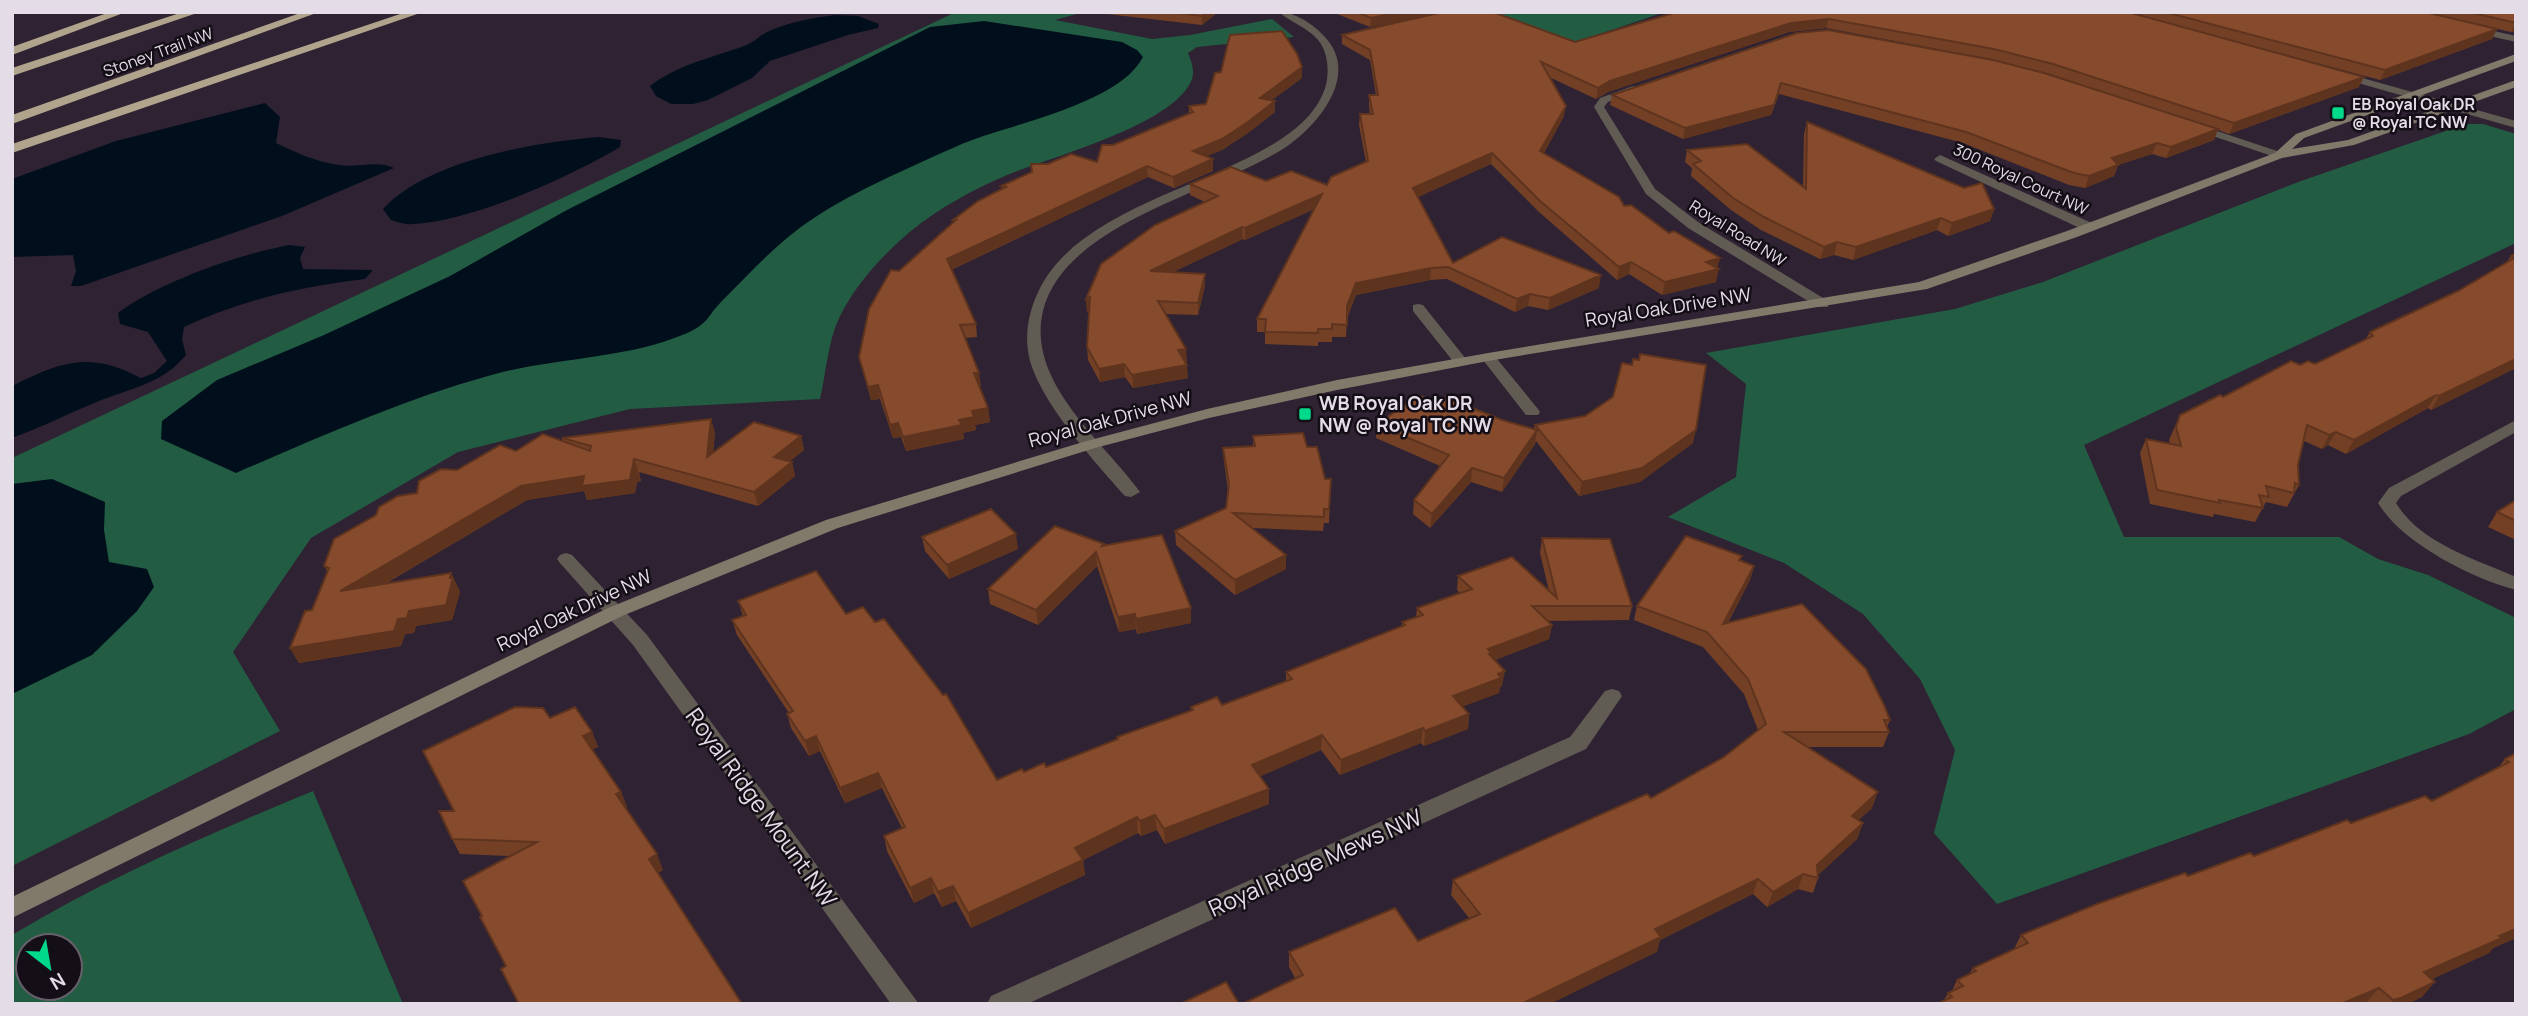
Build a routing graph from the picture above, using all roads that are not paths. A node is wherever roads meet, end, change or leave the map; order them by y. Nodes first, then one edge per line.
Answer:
1 (121, 12) edge
2 (195, 12) edge
3 (314, 12) edge
4 (397, 12) edge
5 (418, 12) edge
6 (1283, 12) edge
7 (2464, 27) edge
8 (2516, 39) edge
9 (12, 51) edge
10 (2516, 57) edge
11 (2324, 70) edge
12 (12, 72) edge
13 (2516, 83) edge
14 (1649, 84) edge
15 (2411, 95) junction
16 (166, 99) junction
17 (2452, 107) junction
18 (12, 120) edge
19 (2186, 124) edge
20 (2516, 125) edge
21 (12, 149) edge
22 (2279, 155) junction
23 (1940, 159) dead end
24 (2089, 227) junction
25 (1823, 304) junction
26 (1418, 308) dead end
27 (1488, 357) junction
28 (1461, 362) junction
29 (1532, 412) dead end
30 (2516, 425) edge
31 (1089, 444) junction
32 (1131, 492) dead end
33 (566, 559) dead end
34 (2516, 584) edge
35 (615, 611) junction
36 (1612, 696) dead end
37 (12, 908) edge
38 (906, 1004) edge
39 (1000, 1004) edge

1 - 9 highway
2 - 12 highway, Stoney Trail NW
3 - 18 highway, Stoney Trail NW
4 - 16 highway
5 - 16 highway
6 - 31 street
7 - 8 street
10 - 15 street, Royal Oak Drive NW
11 - 15 street
13 - 17 street, Royal Oak Drive NW
14 - 25 street, Royal Road NW
15 - 17 street
15 - 22 street, Royal Oak Drive NW
16 - 21 highway
17 - 20 street
17 - 22 street, Royal Oak Drive NW
19 - 22 street
22 - 24 street, Royal Oak Drive NW
23 - 24 street, 300 Royal Court NW
24 - 25 street, Royal Oak Drive NW
25 - 27 street, Royal Oak Drive NW
26 - 28 street
27 - 28 street, Royal Oak Drive NW
27 - 29 street
28 - 31 street, Royal Oak Drive NW
30 - 34 street
31 - 32 street
31 - 35 street, Royal Oak Drive NW
33 - 35 street, Royal Ridge Mount NW
35 - 37 street, Royal Oak Drive NW
35 - 38 street, Royal Ridge Mount NW
36 - 39 street, Royal Ridge Mews NW

